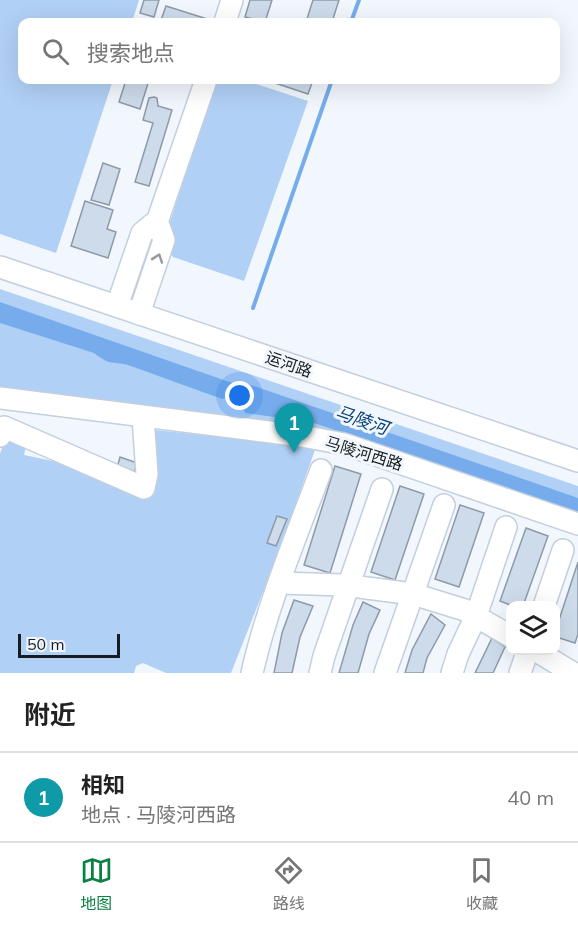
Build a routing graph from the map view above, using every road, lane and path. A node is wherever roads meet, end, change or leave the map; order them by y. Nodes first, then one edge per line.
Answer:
1 (232, 0) edge
2 (226, 18) edge
3 (205, 84) edge
4 (156, 225) junction
5 (0, 267) edge
6 (117, 306) junction
7 (139, 314) junction
8 (0, 399) edge
9 (143, 417) junction
10 (0, 436) edge
11 (578, 461) edge
12 (321, 470) dead end
13 (382, 489) dead end
14 (444, 505) dead end
15 (578, 524) edge
16 (506, 528) dead end
17 (563, 550) dead end
18 (279, 583) junction
19 (348, 585) junction
20 (413, 594) junction
21 (546, 601) edge
22 (476, 616) junction
23 (506, 634) edge
24 (527, 655) edge
25 (542, 655) edge
26 (252, 673) edge
27 (320, 673) edge
28 (385, 673) edge
29 (452, 673) edge
30 (520, 673) edge
31 (573, 673) edge

1 - 2 street
3 - 4 street
4 - 6 street
7 -> 4 street
5 - 6 street, 运河路
6 - 7 street, 运河路
7 - 11 street, 运河路
8 - 9 street, 马陵河西路
9 - 10 street
9 - 15 street, 马陵河西路
12 - 18 street
13 - 19 street
14 - 20 street
16 - 22 street
17 - 21 street
18 - 19 street
18 - 26 street
19 - 20 street
19 - 27 street
20 - 22 street
20 - 28 street
22 - 23 street
22 - 29 street
24 - 30 street
25 - 31 street

